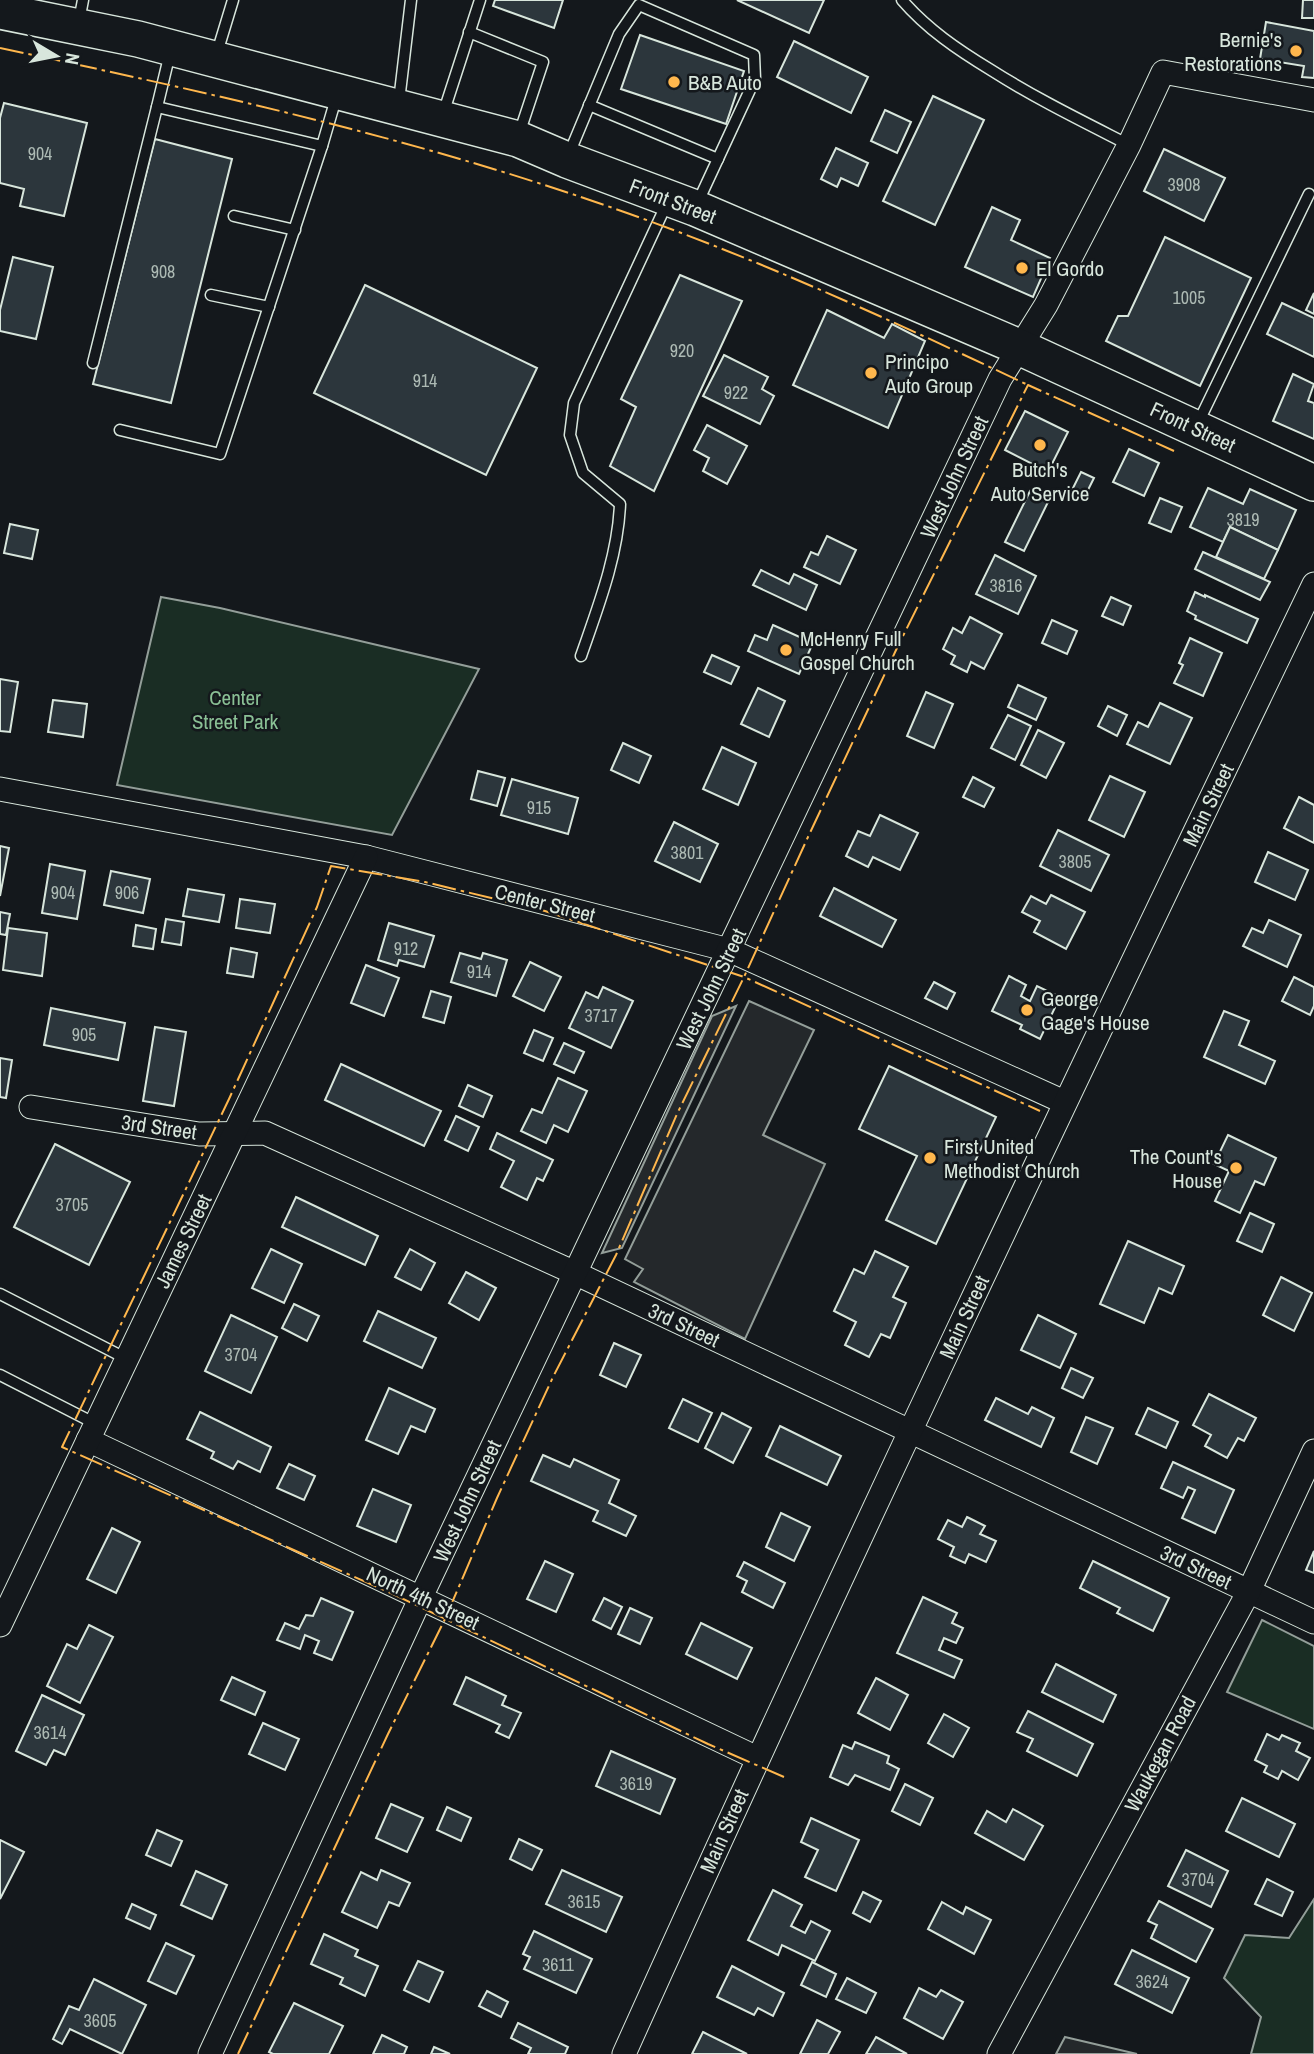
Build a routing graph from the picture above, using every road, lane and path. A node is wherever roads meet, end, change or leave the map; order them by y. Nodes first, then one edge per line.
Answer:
1 (233, 0) edge
2 (411, 0) edge
3 (480, 0) edge
4 (902, 0) edge
5 (637, 2) edge
6 (0, 11) edge
7 (80, 13) edge
8 (469, 32) junction
9 (172, 47) junction
10 (215, 58) junction
11 (338, 90) junction
12 (1314, 100) edge
13 (589, 105) junction
14 (398, 106) junction
15 (157, 107) junction
16 (442, 117) junction
17 (518, 139) junction
18 (1129, 145) junction
19 (322, 146) junction
20 (718, 159) junction
21 (567, 160) junction
22 (1309, 194) dead end
23 (682, 204) junction
24 (234, 216) dead end
25 (295, 230) junction
26 (211, 295) dead end
27 (269, 307) junction
28 (1019, 347) junction
29 (93, 363) dead end
30 (1195, 429) junction
31 (120, 430) dead end
32 (1314, 484) edge
33 (1314, 584) edge
34 (581, 656) dead end
35 (0, 789) edge
36 (366, 857) junction
37 (729, 950) junction
38 (1064, 1102) junction
39 (31, 1107) dead end
40 (234, 1133) junction
41 (575, 1273) junction
42 (0, 1294) edge
43 (127, 1359) junction
44 (0, 1376) edge
45 (92, 1432) junction
46 (910, 1432) junction
47 (1314, 1451) edge
48 (1248, 1591) junction
49 (421, 1597) junction
50 (1314, 1622) edge
51 (0, 1625) edge
52 (757, 1758) junction
53 (210, 2054) edge
54 (624, 2054) edge
55 (999, 2054) edge

1 - 10 lane
2 - 14 lane
3 - 8 lane
4 - 18 lane
5 - 13 lane
5 - 20 lane
6 - 7 main road, Front Street
7 - 9 main road, Front Street
8 - 16 lane
8 - 17 lane
9 - 10 main road, Front Street
9 - 15 lane
10 - 11 main road, Front Street
11 - 14 main road, Front Street
11 - 19 lane
12 - 18 street, West John Street
13 - 20 lane
13 - 21 lane
14 - 16 main road, Front Street
15 - 19 lane
15 - 29 lane
16 - 17 main road, Front Street
17 - 21 main road, Front Street
18 - 28 street, West John Street
19 - 25 lane
20 - 23 lane
21 - 23 main road, Front Street
22 - 30 lane
23 - 28 main road, Front Street
23 - 34 lane
24 - 25 lane
25 - 27 lane
26 - 27 lane
27 - 31 lane
28 - 30 main road, Front Street
28 - 37 street, West John Street
30 - 32 main road, Front Street
33 - 38 street, Main Street
35 - 36 street, Center Street
36 - 37 street, Center Street
36 - 40 street, James Street
37 - 38 street, Center Street
37 - 41 street, West John Street
38 - 46 street, Main Street
39 - 40 street, 3rd Street
40 - 41 street, 3rd Street
40 - 43 street, James Street
41 - 46 street, 3rd Street
41 - 49 street, West John Street
42 - 43 lane
43 - 45 street, James Street
44 - 45 lane
45 - 49 street, North 4th Street
45 - 51 street, James Street
46 - 48 street, 3rd Street
46 - 52 street, Main Street
47 - 48 street, Waukegan Road
48 - 50 street, 3rd Street
48 - 55 street, Waukegan Road
49 - 52 street, North 4th Street
49 - 53 street, West John Street
52 - 54 street, Main Street

